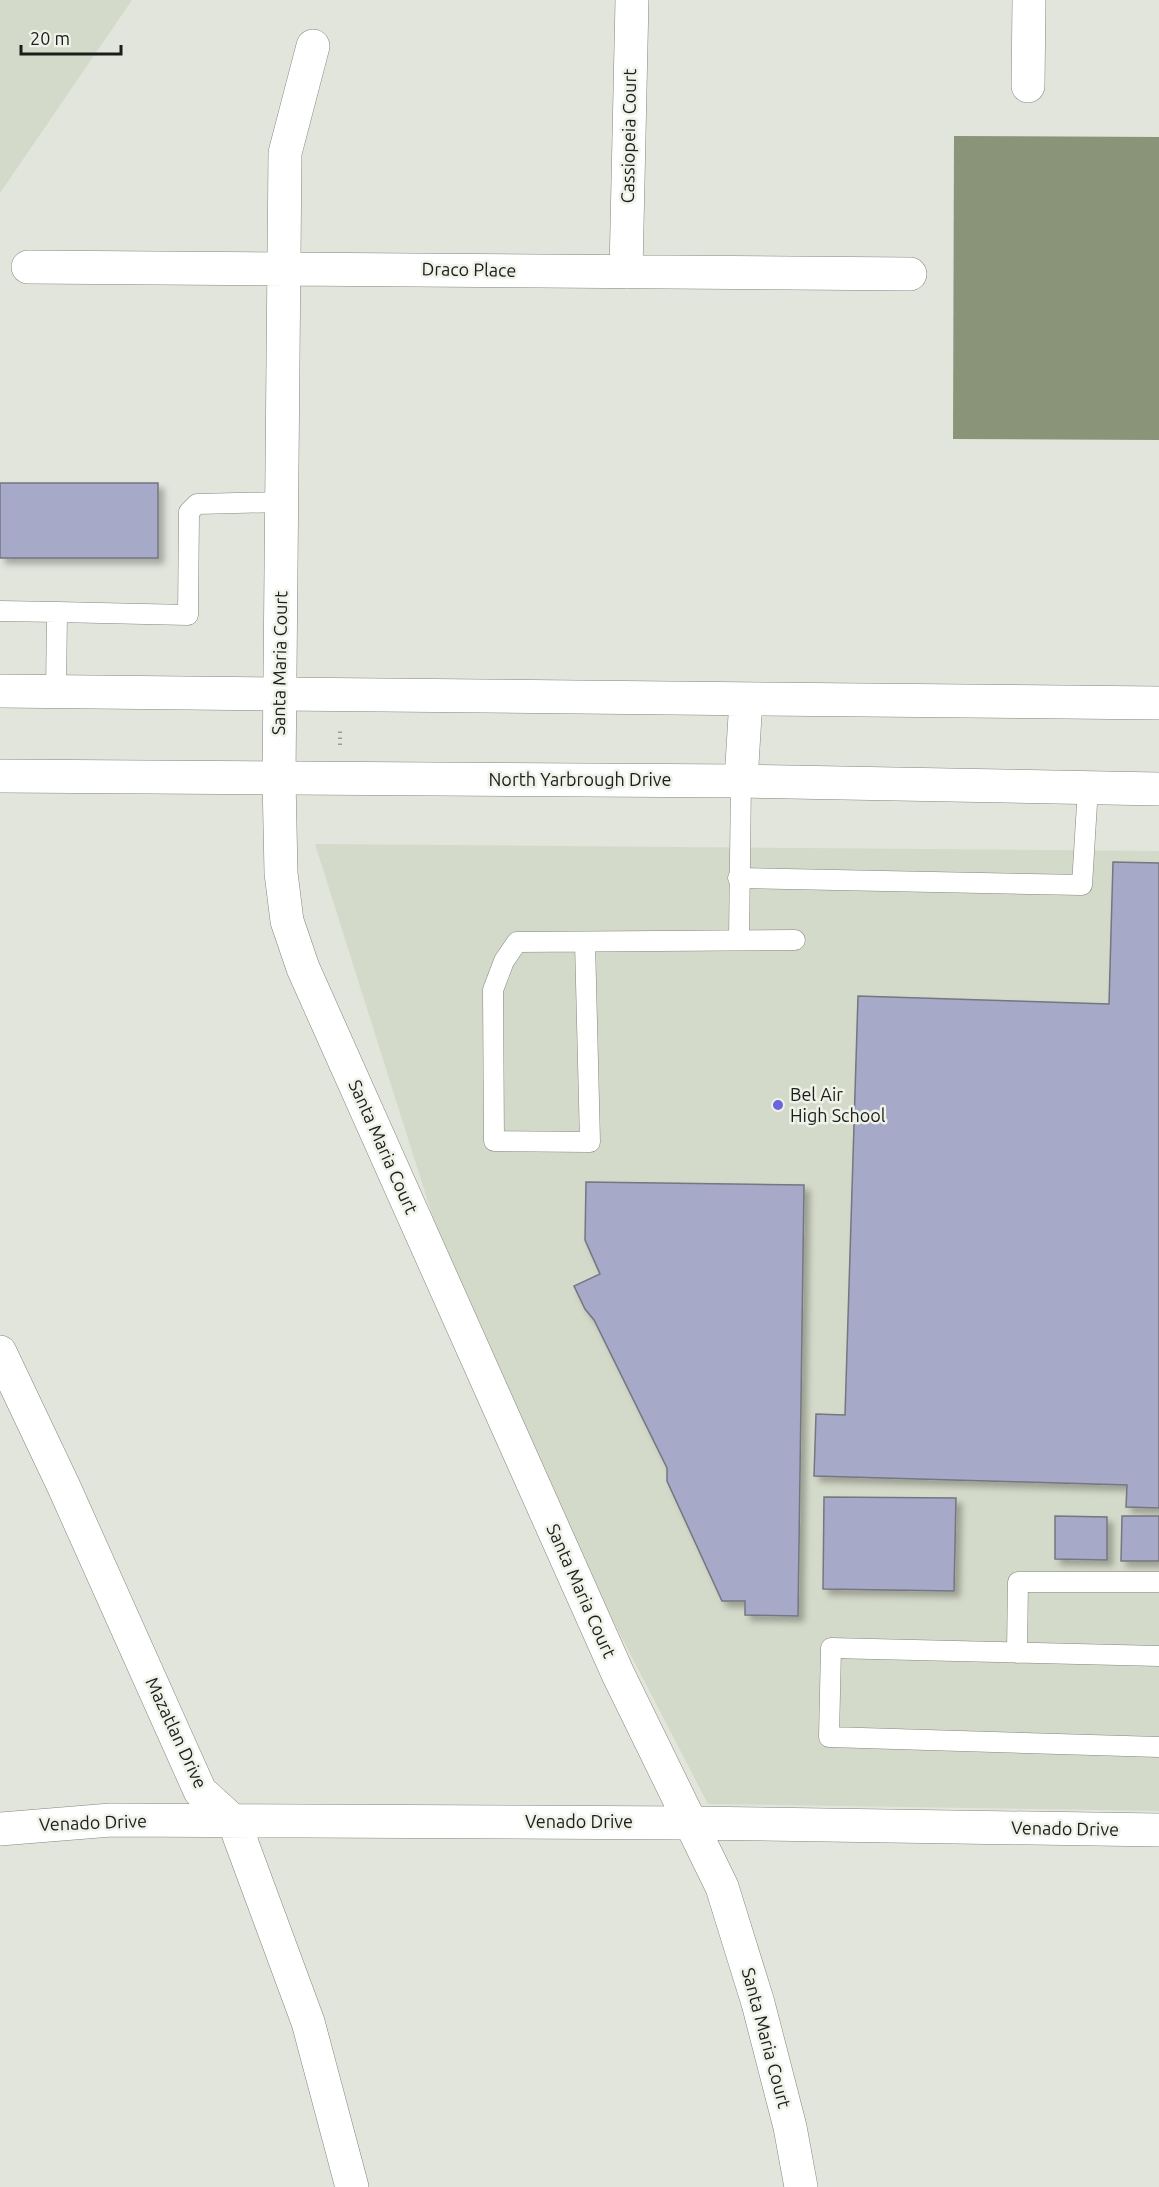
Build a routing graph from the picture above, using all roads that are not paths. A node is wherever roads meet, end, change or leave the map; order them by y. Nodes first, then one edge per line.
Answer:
1 (632, 0) edge
2 (1029, 0) edge
3 (313, 46) dead end
4 (1028, 87) dead end
5 (28, 267) dead end
6 (283, 269) junction
7 (626, 272) junction
8 (910, 274) dead end
9 (282, 502) junction
10 (0, 611) edge
11 (57, 612) junction
12 (0, 691) edge
13 (56, 692) junction
14 (280, 694) junction
15 (746, 699) junction
16 (1159, 703) edge
17 (0, 776) edge
18 (279, 780) junction
19 (741, 781) junction
20 (1088, 787) junction
21 (1159, 789) edge
22 (738, 878) junction
23 (739, 939) junction
24 (795, 940) dead end
25 (585, 942) junction
26 (0, 1352) edge
27 (1159, 1582) edge
28 (1017, 1653) junction
29 (1159, 1656) edge
30 (1159, 1747) edge
31 (234, 1822) junction
32 (690, 1822) junction
33 (0, 1829) edge
34 (1159, 1830) edge
35 (352, 2187) edge
36 (801, 2187) edge

1 - 7 street, Cassiopeia Court
2 - 4 street
3 - 6 street, Santa Maria Court
5 - 6 street, Draco Place
6 - 7 street, Draco Place
6 - 9 street, Santa Maria Court
7 - 8 street, Draco Place
9 - 11 lane
9 - 14 street, Santa Maria Court
10 - 11 lane
11 - 13 lane
12 - 13 street
13 - 14 street
14 - 15 street
14 - 18 street, Santa Maria Court
15 - 16 street
15 - 19 street
17 - 18 street, North Yarbrough Drive
18 - 19 street, North Yarbrough Drive
18 - 32 street, Santa Maria Court
19 - 20 street, North Yarbrough Drive
19 - 22 lane
20 - 21 street, North Yarbrough Drive
20 - 22 lane
22 - 23 lane
23 - 24 lane
23 - 25 lane
25 - 25 lane
26 - 31 street, Mazatlan Drive
27 - 28 lane
28 - 29 lane
28 - 30 lane
31 - 32 street, Venado Drive
31 - 33 street, Venado Drive
31 - 35 street, Mazatlan Drive
32 - 34 street, Venado Drive
32 - 36 street, Santa Maria Court

